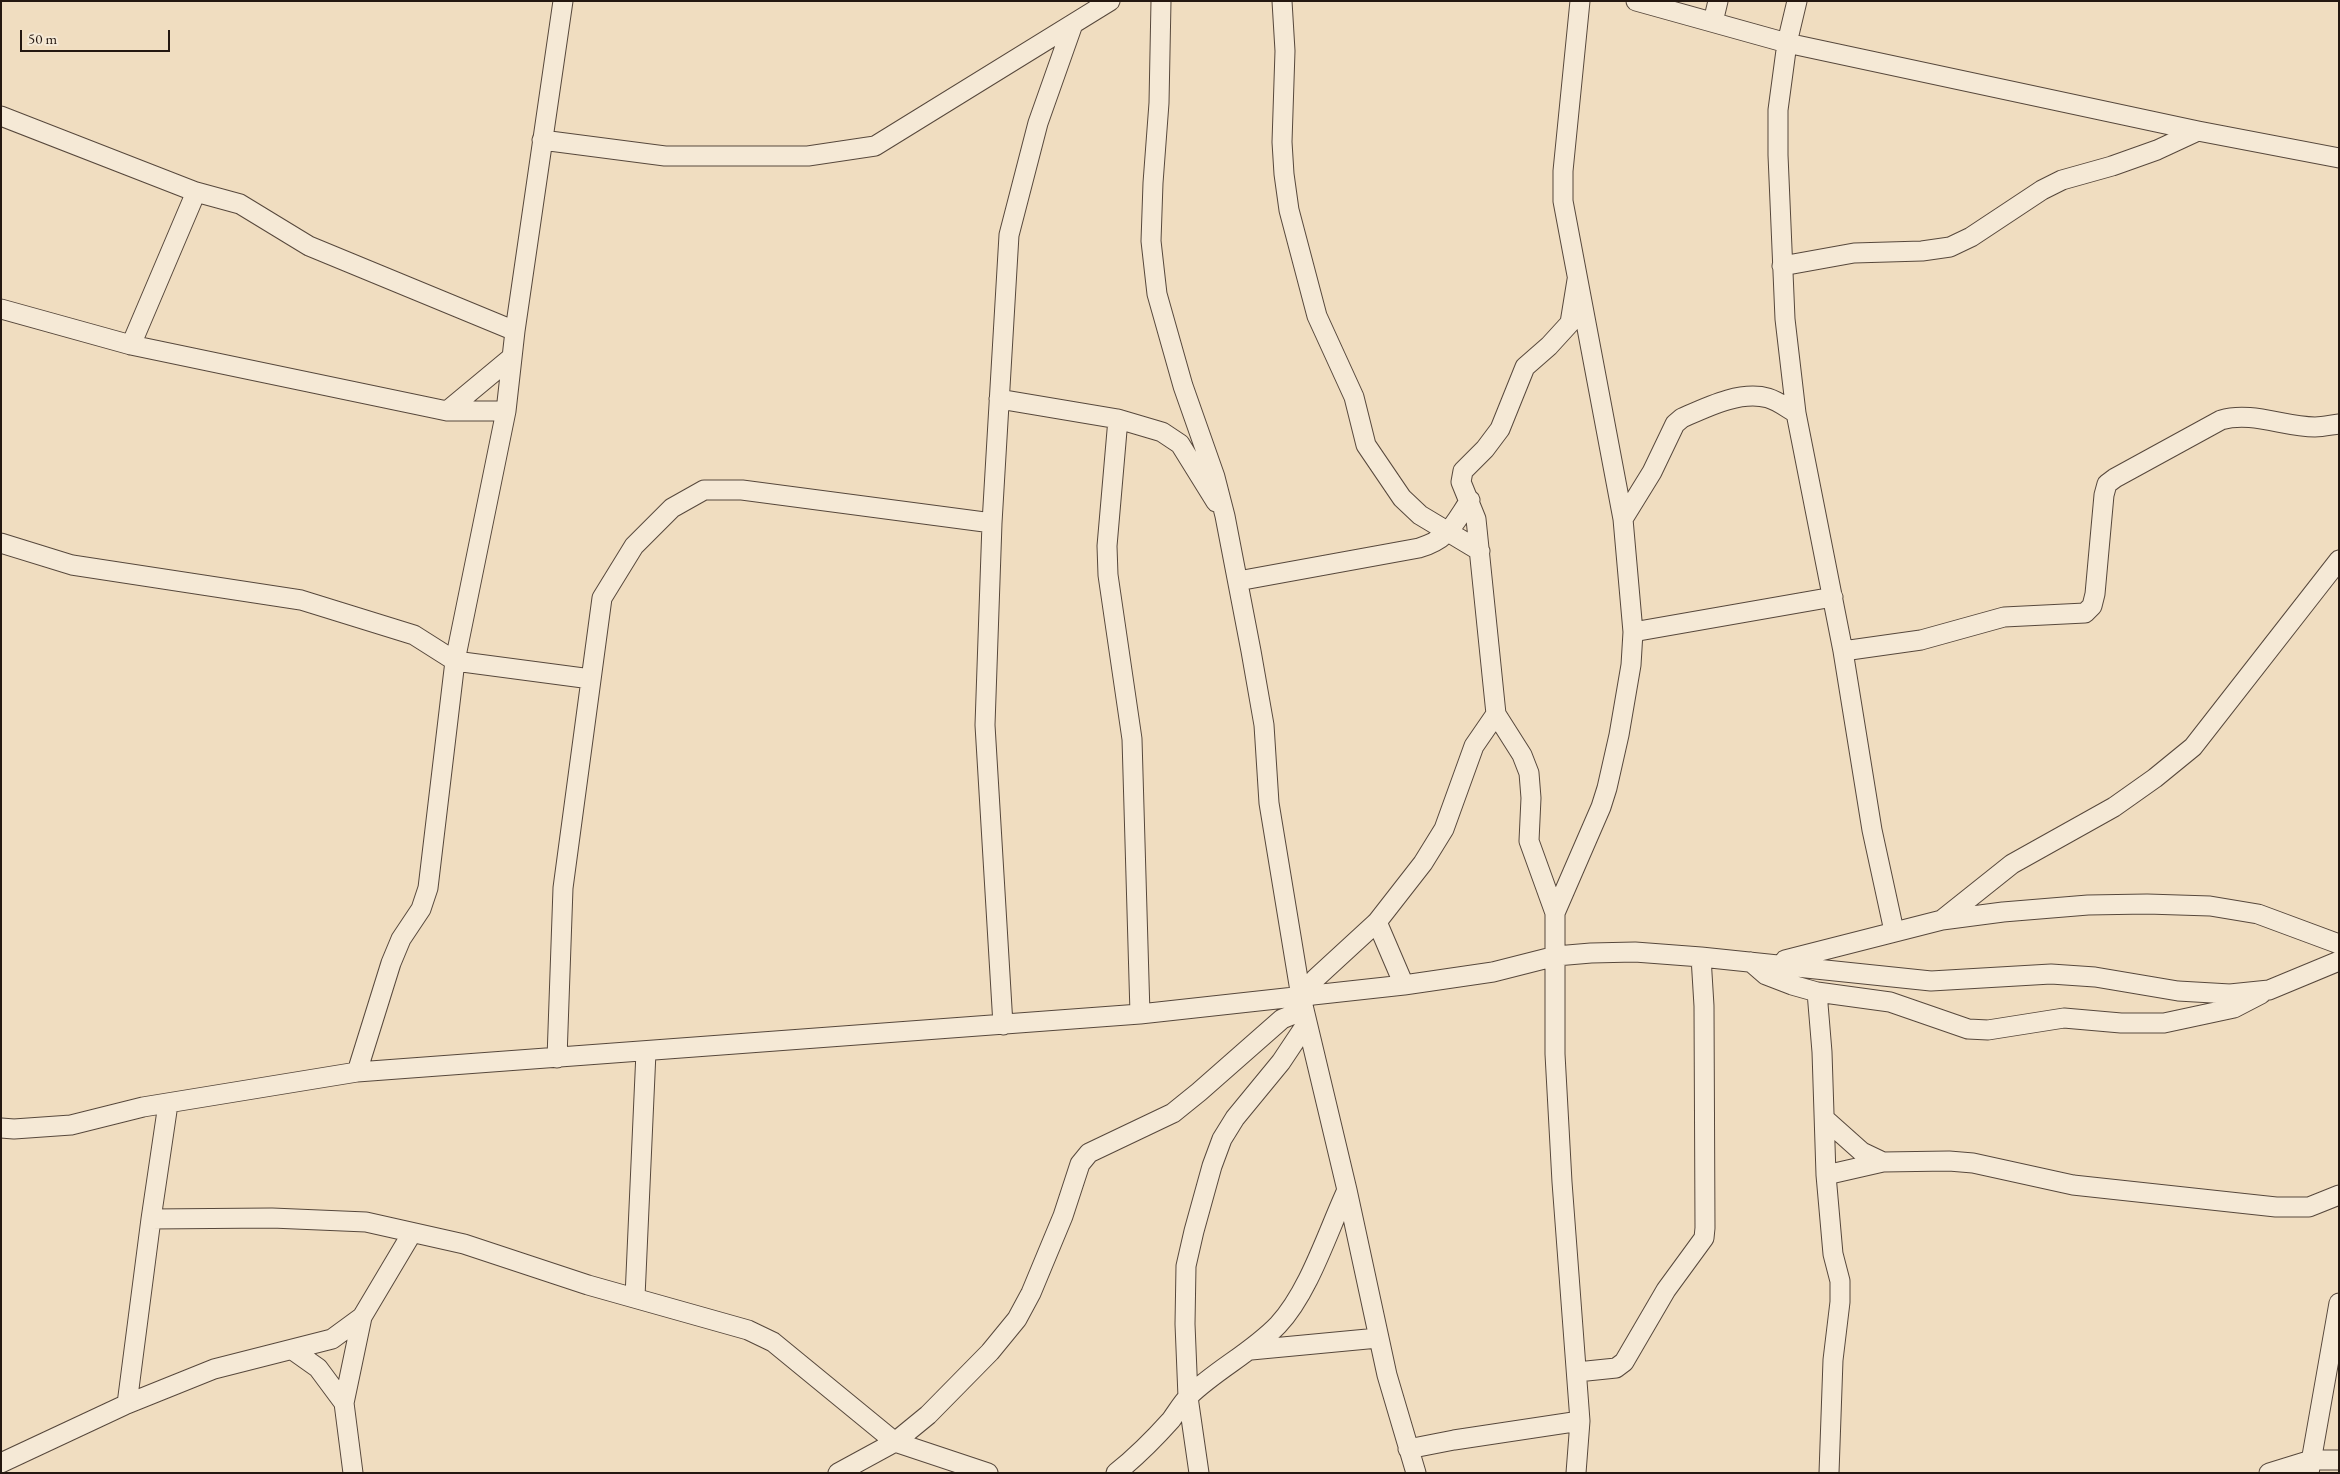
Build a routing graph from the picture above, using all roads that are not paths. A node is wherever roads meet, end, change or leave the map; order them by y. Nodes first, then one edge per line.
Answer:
1 (563, 1) edge
2 (1110, 1) edge
3 (1161, 1) edge
4 (1282, 1) edge
5 (1580, 1) edge
6 (1636, 1) edge
7 (1718, 1) edge
8 (1797, 1) edge
9 (1713, 22) junction
10 (1073, 24) junction
11 (1787, 43) junction
12 (1, 116) edge
13 (2198, 130) junction
14 (542, 140) junction
15 (2339, 158) edge
16 (196, 192) junction
17 (1782, 266) junction
18 (1577, 280) junction
19 (3, 314) edge
20 (515, 331) junction
21 (131, 345) junction
22 (512, 358) junction
23 (999, 399) junction
24 (447, 410) junction
25 (506, 411) junction
26 (1796, 413) junction
27 (1118, 419) junction
28 (2339, 424) edge
29 (1470, 500) junction
30 (1225, 516) junction
31 (1623, 519) junction
32 (992, 523) junction
33 (1448, 532) junction
34 (1, 543) edge
35 (1480, 551) junction
36 (2339, 560) edge
37 (1238, 580) junction
38 (1833, 596) junction
39 (1633, 632) junction
40 (1844, 651) junction
41 (455, 661) junction
42 (591, 679) junction
43 (1496, 714) junction
44 (1555, 913) junction
45 (1942, 920) junction
46 (1378, 922) junction
47 (1894, 931) junction
48 (2339, 944) edge
49 (1556, 956) junction
50 (1701, 957) junction
51 (1750, 961) junction
52 (2339, 962) edge
53 (1771, 964) junction
54 (1404, 985) junction
55 (2269, 990) junction
56 (1817, 992) junction
57 (1306, 1007) junction
58 (1140, 1014) junction
59 (1003, 1026) junction
60 (646, 1052) junction
61 (557, 1058) junction
62 (357, 1072) junction
63 (168, 1104) junction
64 (1825, 1119) junction
65 (1, 1128) edge
66 (1883, 1162) junction
67 (1826, 1175) junction
68 (1347, 1190) junction
69 (2339, 1195) edge
70 (151, 1219) junction
71 (412, 1233) junction
72 (635, 1297) junction
73 (2339, 1303) edge
74 (362, 1317) junction
75 (1378, 1338) junction
76 (1252, 1350) junction
77 (294, 1351) junction
78 (1577, 1372) junction
79 (2333, 1379) edge
80 (1188, 1397) junction
81 (344, 1403) junction
82 (127, 1404) junction
83 (1580, 1421) junction
84 (895, 1442) junction
85 (1408, 1449) junction
86 (2339, 1460) edge
87 (1, 1463) edge
88 (2310, 1466) edge
89 (353, 1473) edge
90 (838, 1473) edge
91 (988, 1473) edge
92 (1116, 1473) edge
93 (1199, 1473) edge
94 (1416, 1473) edge
95 (1576, 1473) edge
96 (1829, 1473) edge
97 (2269, 1473) edge

1 - 14 street
2 - 10 street
3 - 30 street
4 - 33 street
5 - 18 street
6 - 9 street
7 - 9 street
8 - 11 street
9 - 11 street
10 - 14 street
10 - 23 street
11 - 13 street
11 - 17 street
12 - 16 street
13 - 15 street
13 - 17 street
14 - 20 street
16 - 20 street
16 - 21 street
17 - 26 street
18 - 29 street
18 - 31 street
19 - 21 street
20 - 22 street
21 - 24 street
22 - 24 street
22 - 25 street
23 - 27 street
23 - 32 street
24 - 25 street
25 - 41 street
26 - 31 street
26 - 38 street
27 - 30 street
27 - 58 street
28 - 40 street
29 - 33 street
29 - 35 street
30 - 37 street
31 - 39 street
32 - 42 street
32 - 59 street
33 - 35 street
33 - 37 street
34 - 41 street
35 - 43 street
36 - 45 street
37 - 57 street
38 - 39 street
38 - 40 street
39 - 44 street
40 - 47 street
41 - 42 street
41 - 62 street
42 - 61 street
43 - 44 street
43 - 46 street
44 - 49 street
45 - 47 street
45 - 48 street
46 - 54 street
46 - 57 street
47 - 53 street
49 - 50 street
49 - 54 street
49 - 78 street
50 - 51 street
50 - 78 street
51 - 53 street
51 - 56 street
52 - 55 street
53 - 55 street
54 - 57 street
55 - 56 street
56 - 64 street
57 - 58 street
57 - 68 street
57 - 80 street
57 - 84 street
58 - 59 street
59 - 60 street
60 - 61 street
60 - 72 street
61 - 62 street
62 - 63 street
63 - 65 street
63 - 70 street
64 - 66 street
64 - 67 street
66 - 67 street
66 - 69 street
67 - 96 street
68 - 75 street
68 - 76 street
70 - 71 street
70 - 82 street
71 - 72 street
71 - 74 street
72 - 84 street
73 - 79 street
74 - 77 street
74 - 81 street
75 - 76 street
75 - 85 street
76 - 80 street
77 - 81 street
77 - 82 street
78 - 83 street
79 - 88 street
80 - 92 street
80 - 93 street
81 - 89 street
82 - 87 street
83 - 85 street
83 - 95 street
84 - 90 street
84 - 91 street
85 - 94 street
86 - 88 street
88 - 97 street

